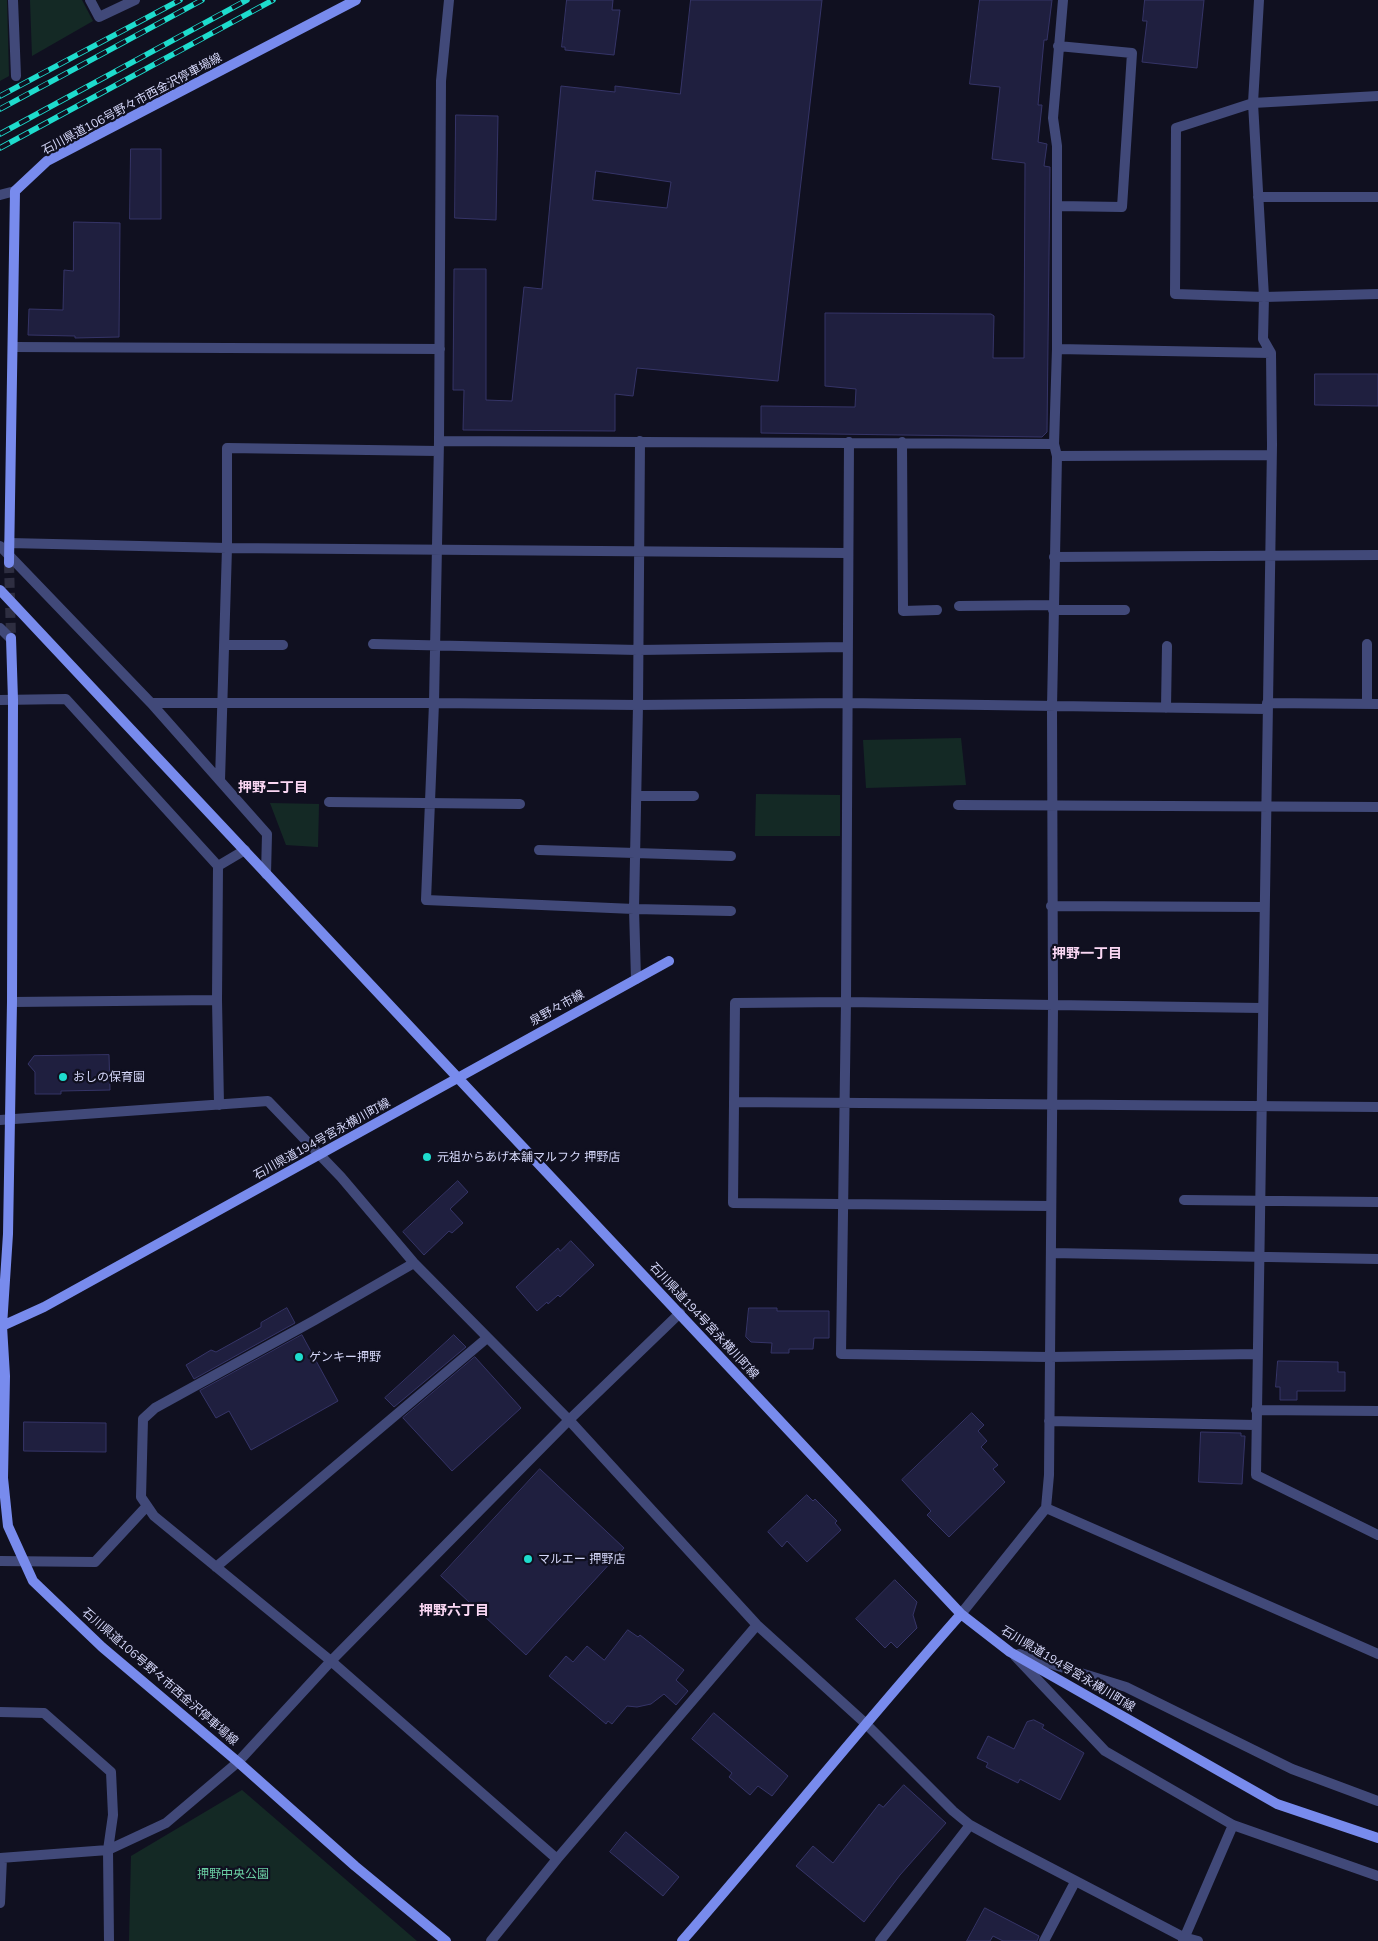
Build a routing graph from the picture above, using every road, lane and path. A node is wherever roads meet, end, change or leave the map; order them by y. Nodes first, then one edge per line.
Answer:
1 (13, 0) edge
2 (90, 0) edge
3 (136, 0) edge
4 (356, 0) edge
5 (449, 0) edge
6 (1064, 0) edge
7 (1259, 0) edge
8 (1058, 46) junction
9 (16, 76) dead end
10 (1378, 96) edge
11 (1253, 103) junction
12 (15, 191) junction
13 (0, 195) edge
14 (1258, 197) junction
15 (1378, 197) edge
16 (1058, 206) junction
17 (1378, 294) edge
18 (1264, 297) junction
19 (14, 347) junction
20 (440, 349) junction
21 (1057, 349) junction
22 (1271, 353) junction
23 (640, 442) junction
24 (849, 442) junction
25 (902, 442) junction
26 (1054, 444) junction
27 (439, 446) junction
28 (1271, 455) junction
29 (1057, 456) junction
30 (5, 544) edge
31 (227, 548) junction
32 (437, 551) junction
33 (638, 553) junction
34 (848, 553) junction
35 (1378, 555) edge
36 (1270, 556) junction
37 (1054, 558) junction
38 (9, 559) joint
39 (0, 590) edge
40 (959, 606) dead end
41 (1053, 608) junction
42 (937, 610) dead end
43 (1125, 610) dead end
44 (0, 628) edge
45 (11, 638) joint
46 (224, 644) junction
47 (373, 644) dead end
48 (1367, 644) dead end
49 (283, 645) dead end
50 (435, 645) junction
51 (1167, 646) dead end
52 (846, 647) junction
53 (638, 650) junction
54 (0, 700) edge
55 (13, 700) junction
56 (151, 702) junction
57 (222, 703) junction
58 (434, 703) junction
59 (846, 703) junction
60 (1367, 704) junction
61 (1378, 704) edge
62 (638, 705) junction
63 (1267, 706) junction
64 (1052, 707) junction
65 (1166, 708) junction
66 (220, 780) junction
67 (636, 796) junction
68 (694, 796) dead end
69 (329, 802) dead end
70 (430, 802) junction
71 (520, 804) dead end
72 (958, 805) dead end
73 (1052, 806) junction
74 (1265, 807) junction
75 (1378, 807) edge
76 (245, 850) junction
77 (539, 850) dead end
78 (636, 852) junction
79 (730, 856) dead end
80 (218, 866) junction
81 (266, 874) junction
82 (1051, 906) junction
83 (1263, 906) junction
84 (634, 909) junction
85 (731, 911) dead end
86 (669, 961) dead end
87 (636, 979) junction
88 (218, 1000) junction
89 (12, 1002) junction
90 (846, 1002) junction
91 (1053, 1006) junction
92 (1262, 1008) junction
93 (457, 1077) junction
94 (734, 1102) junction
95 (844, 1104) junction
96 (1052, 1104) junction
97 (219, 1105) junction
98 (1260, 1107) junction
99 (1378, 1107) edge
100 (5, 1120) edge
101 (319, 1156) junction
102 (1259, 1199) junction
103 (1184, 1200) dead end
104 (1378, 1202) edge
105 (843, 1205) junction
106 (1051, 1206) junction
107 (1051, 1253) junction
108 (1258, 1257) junction
109 (1378, 1259) edge
110 (414, 1263) junction
111 (680, 1313) junction
112 (1, 1327) edge
113 (487, 1338) junction
114 (1257, 1354) junction
115 (1049, 1357) junction
116 (1256, 1410) junction
117 (1378, 1411) edge
118 (569, 1420) junction
119 (1049, 1421) junction
120 (1255, 1425) junction
121 (148, 1506) junction
122 (1046, 1508) junction
123 (1378, 1535) edge
124 (0, 1561) edge
125 (22, 1561) junction
126 (216, 1566) junction
127 (961, 1614) junction
128 (757, 1625) junction
129 (1010, 1652) junction
130 (1378, 1654) edge
131 (331, 1661) junction
132 (0, 1712) edge
133 (865, 1723) junction
134 (238, 1762) junction
135 (1378, 1801) edge
136 (970, 1825) junction
137 (1233, 1825) junction
138 (1378, 1838) edge
139 (108, 1850) junction
140 (1, 1858) edge
141 (557, 1859) junction
142 (1378, 1876) edge
143 (1075, 1882) junction
144 (0, 1903) edge
145 (1183, 1939) edge
146 (109, 1941) edge
147 (446, 1941) edge
148 (491, 1941) edge
149 (682, 1941) edge
150 (880, 1941) edge
151 (1044, 1941) edge
152 (1198, 1941) edge

1 - 9 street
2 - 3 street
4 - 12 main road, 石川県道106号野々市西金沢停車場線
5 - 20 street
6 - 8 street
7 - 11 street
8 - 16 street
8 - 16 street
10 - 11 street
11 - 14 street
11 - 18 street
12 - 13 street
12 - 19 main road
14 - 15 street
14 - 18 street
16 - 21 street
17 - 18 street
18 - 22 street
19 - 20 street
19 - 30 main road
20 - 27 street
21 - 22 street
21 - 26 street
22 - 28 street
23 - 24 street
23 - 27 street
23 - 33 street
24 - 25 street
24 - 34 street
25 - 26 street
25 - 42 street
26 - 29 street
27 - 31 street
27 - 32 street
28 - 29 street
28 - 36 street
29 - 37 street
30 - 31 street
30 - 38 main road
31 - 32 street
31 - 46 street
32 - 33 street
32 - 50 street
33 - 34 street
33 - 53 street
34 - 52 street
35 - 36 street
36 - 37 street
36 - 63 street
37 - 41 street
38 - 56 street
39 - 76 main road
40 - 41 street
41 - 43 street
41 - 64 street
44 - 45 street
45 - 55 main road, 石川県道106号野々市西金沢停車場線
46 - 49 street
46 - 57 street
47 - 50 street
48 - 60 street
50 - 53 street
50 - 58 street
51 - 65 street
52 - 53 street
52 - 59 street
53 - 62 street
54 - 55 street
55 - 80 street
55 - 89 main road, 石川県道106号野々市西金沢停車場線
56 - 57 street
56 - 66 street
57 - 58 street
57 - 66 street
58 - 62 street
58 - 70 street
59 - 62 street
59 - 64 street
59 - 90 street
60 - 61 street
60 - 63 street
62 - 67 street
63 - 65 street
63 - 74 street
64 - 65 street
64 - 73 street
66 - 81 street
67 - 68 street
67 - 78 street
69 - 70 street
70 - 71 street
70 - 84 street
72 - 73 street
73 - 74 street
73 - 82 street
74 - 75 street
74 - 83 street
76 - 80 street
76 - 81 main road
77 - 78 street
78 - 79 street
78 - 84 street
80 - 88 street
81 - 93 main road
82 - 83 street
82 - 91 street
83 - 92 street
84 - 85 street
84 - 87 street
86 - 87 main road, 泉野々市線
87 - 93 main road, 泉野々市線
88 - 89 street
88 - 97 street
89 - 100 main road, 石川県道106号野々市西金沢停車場線
90 - 91 street
90 - 94 street
90 - 95 street
91 - 92 street
91 - 96 street
92 - 98 street
93 - 101 main road, 石川県道194号宮永横川町線
93 - 111 main road, 石川県道194号宮永横川町線
94 - 95 street
94 - 105 street
95 - 96 street
95 - 105 street
96 - 98 street
96 - 106 street
97 - 100 street
97 - 101 street
98 - 99 street
98 - 102 street
100 - 112 main road, 石川県道106号野々市西金沢停車場線
101 - 110 street
101 - 112 main road, 石川県道194号宮永横川町線
102 - 103 street
102 - 104 street
102 - 108 street
105 - 106 street
105 - 115 street
106 - 107 street
107 - 108 street
107 - 115 street
108 - 109 street
108 - 114 street
110 - 113 street
110 - 121 street
111 - 118 street
111 - 127 main road, 石川県道194号宮永横川町線
112 - 125 main road, 石川県道106号野々市西金沢停車場線
113 - 118 street
113 - 126 street
114 - 115 street
114 - 116 street
115 - 119 street
116 - 117 street
116 - 120 street
118 - 128 street
118 - 131 street
119 - 120 street
119 - 122 street
120 - 123 street
121 - 125 street
121 - 126 street
122 - 127 street
122 - 130 street
124 - 125 street
125 - 134 main road, 石川県道106号野々市西金沢停車場線
126 - 131 street
127 - 129 main road, 石川県道194号宮永横川町線
127 - 133 main road
128 - 133 street
128 - 141 street
129 - 135 street
129 - 137 street
129 - 138 main road, 石川県道194号宮永横川町線
131 - 134 street
131 - 141 street
132 - 139 street
133 - 136 street
133 - 149 main road
134 - 139 street
134 - 147 main road, 石川県道106号野々市西金沢停車場線
136 - 143 street
136 - 150 street
137 - 142 street
137 - 145 street
139 - 140 street
139 - 146 street
140 - 144 street
141 - 148 street
143 - 145 street
143 - 151 street
145 - 152 street

